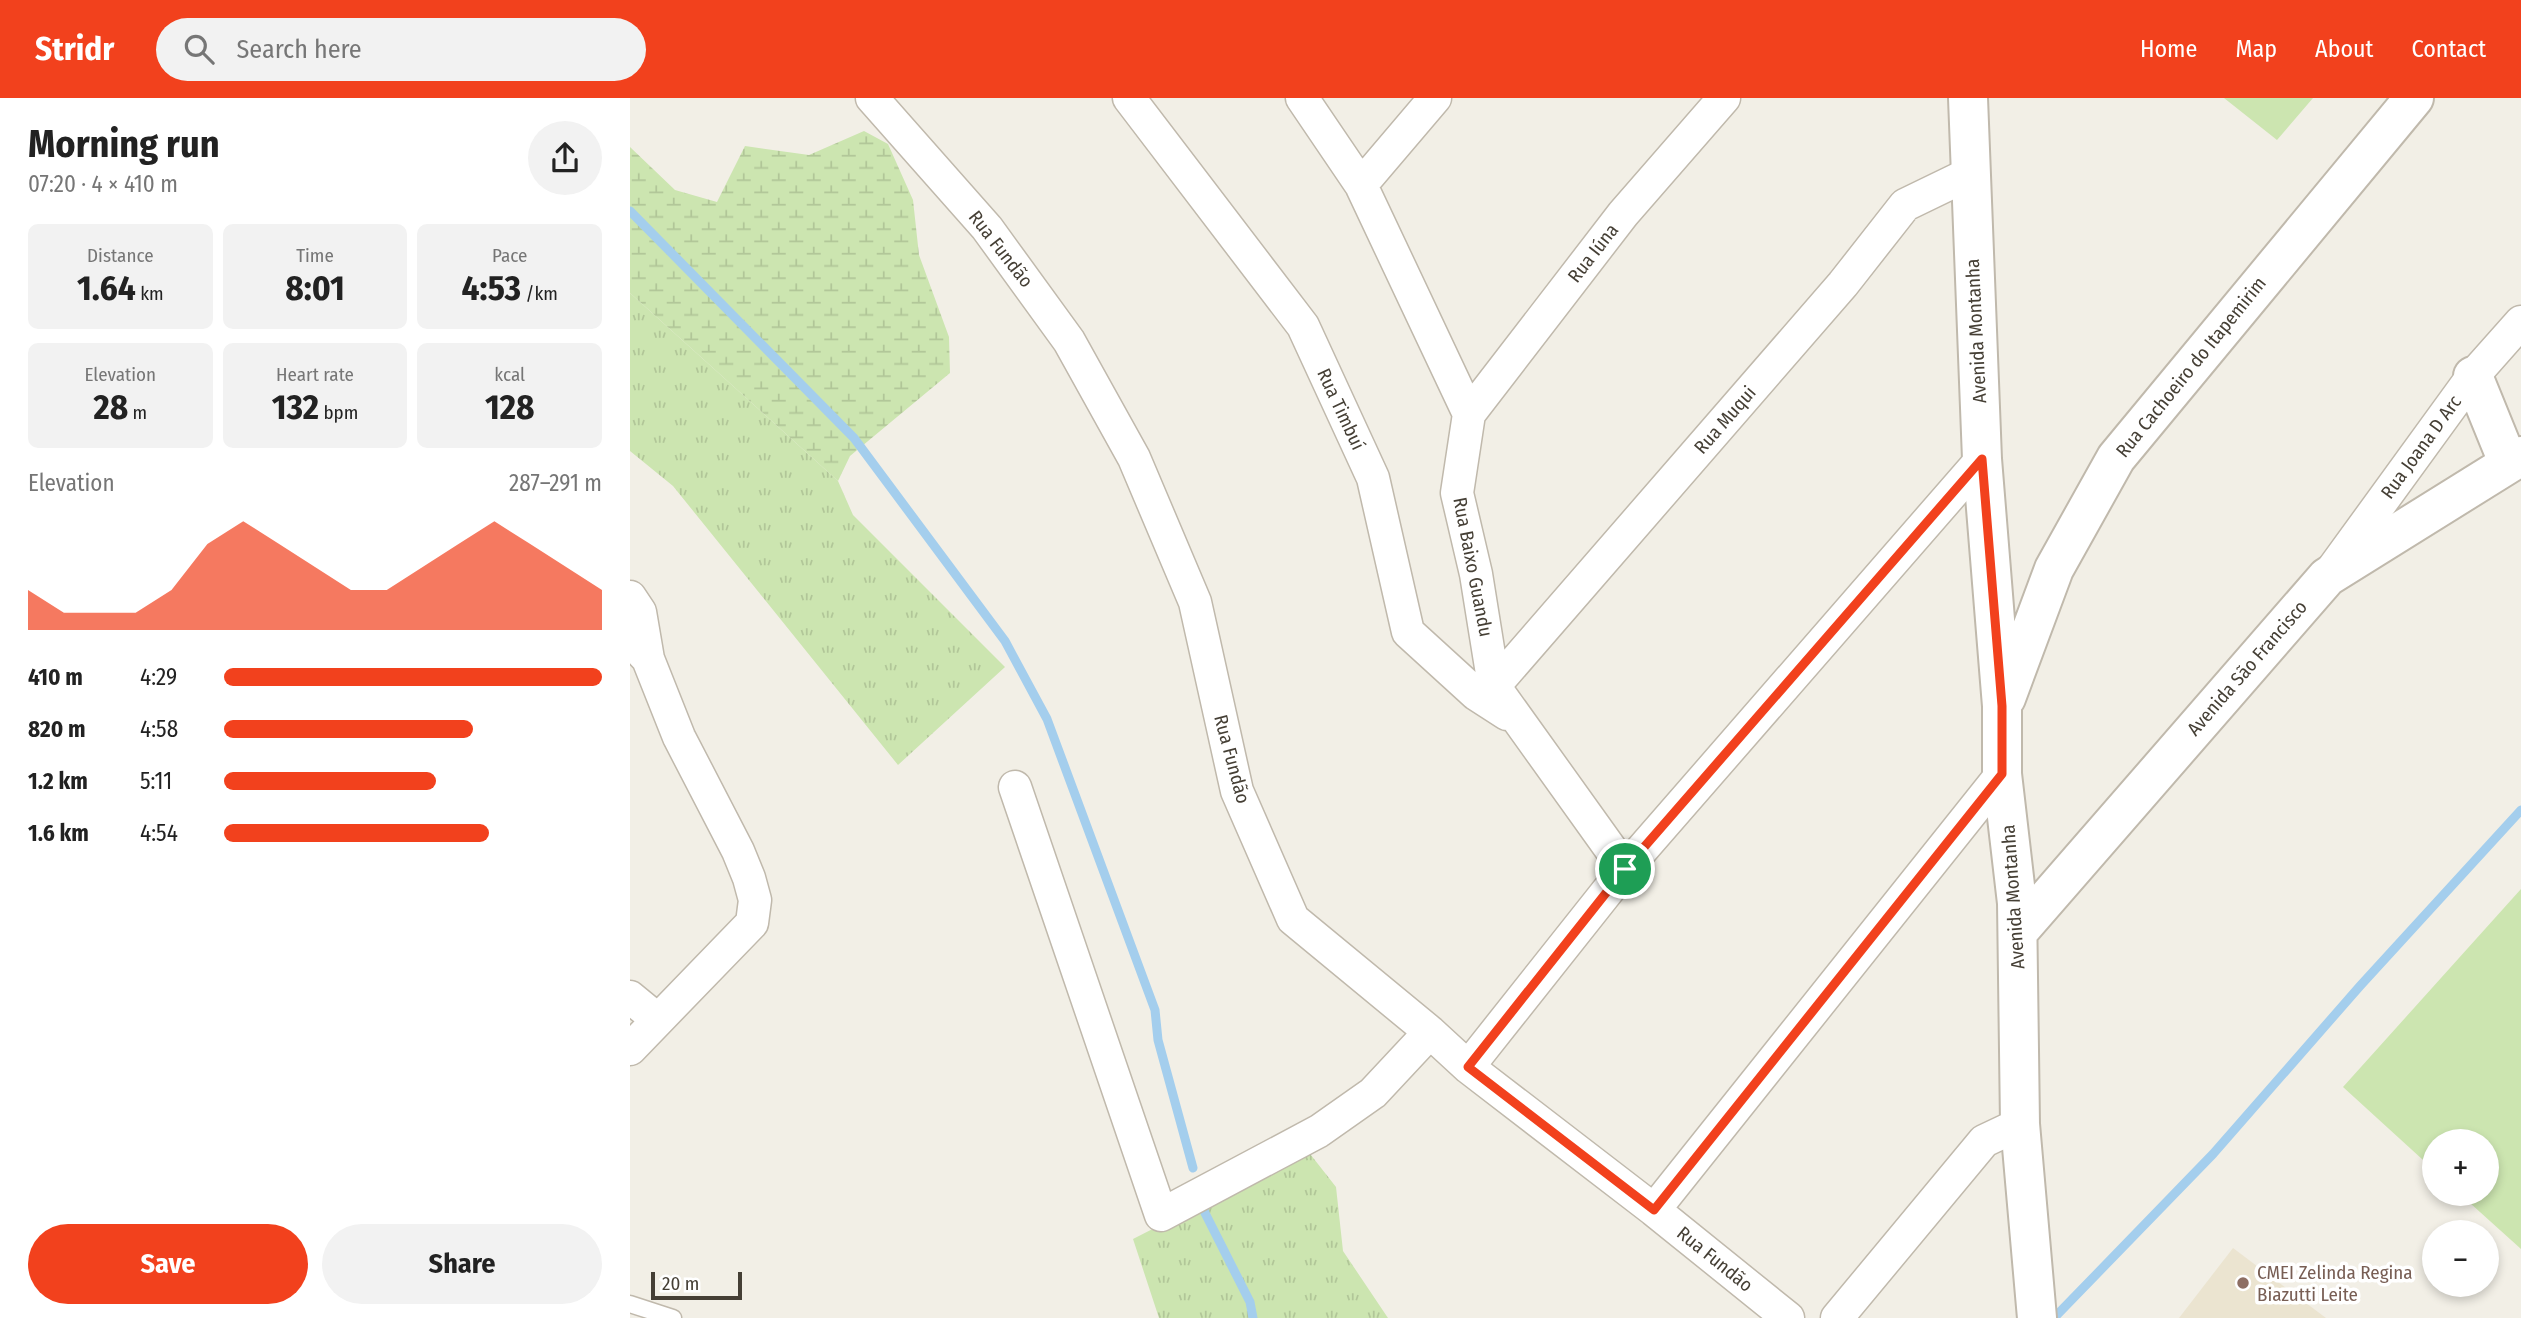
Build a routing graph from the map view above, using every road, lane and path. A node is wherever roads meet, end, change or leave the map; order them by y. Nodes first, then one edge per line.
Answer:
1 (872, 98) edge
2 (1129, 98) edge
3 (1302, 98) edge
4 (1435, 98) edge
5 (1724, 98) edge
6 (1968, 98) edge
7 (2414, 98) edge
8 (1969, 174) junction
9 (1361, 185) junction
10 (2521, 322) edge
11 (2473, 376) junction
12 (1469, 414) junction
13 (1982, 459) junction
14 (2515, 459) edge
15 (2327, 577) junction
16 (630, 597) edge
17 (639, 649) edge
18 (1494, 686) junction
19 (2002, 706) junction
20 (1521, 722) junction
21 (2002, 774) junction
22 (1015, 787) dead end
23 (1625, 869) junction
24 (2018, 932) junction
25 (630, 997) edge
26 (658, 1020) junction
27 (1430, 1032) junction
28 (630, 1049) edge
29 (1468, 1067) junction
30 (2020, 1124) junction
31 (1654, 1210) junction
32 (2035, 1302) edge
33 (630, 1304) edge
34 (673, 1318) edge
35 (1788, 1318) edge
36 (1837, 1318) edge

1 - 27 street, Rua Fundão
2 - 20 street, Rua Timbuí
3 - 9 street
4 - 9 street
5 - 12 street, Rua Iúna
6 - 8 street, Avenida Montanha
7 - 19 street, Rua Cachoeiro do Itapemirim
8 - 13 street, Avenida Montanha
8 - 18 street, Rua Muqui
9 - 12 street
10 - 11 street, Rua Joana D Arc
11 - 14 street
11 - 15 street, Rua Joana D Arc
12 - 18 street, Rua Baixo Guandu
13 - 19 street, Avenida Montanha
13 - 23 street
14 - 15 street, Avenida São Francisco
15 - 24 street, Avenida São Francisco
16 - 17 street
17 - 26 street
18 - 20 street, Rua Baixo Guandu
19 - 21 street, Avenida Montanha
20 - 23 street, Rua Baixo Guandu
21 - 24 street, Avenida Montanha
21 - 31 street
22 - 27 street
23 - 29 street
24 - 30 street, Avenida Montanha
25 - 26 street
26 - 28 street
27 - 29 street, Rua Fundão
29 - 31 street, Rua Fundão
30 - 32 street, Avenida Montanha
30 - 36 street
31 - 35 street, Rua Fundão
33 - 34 lane

